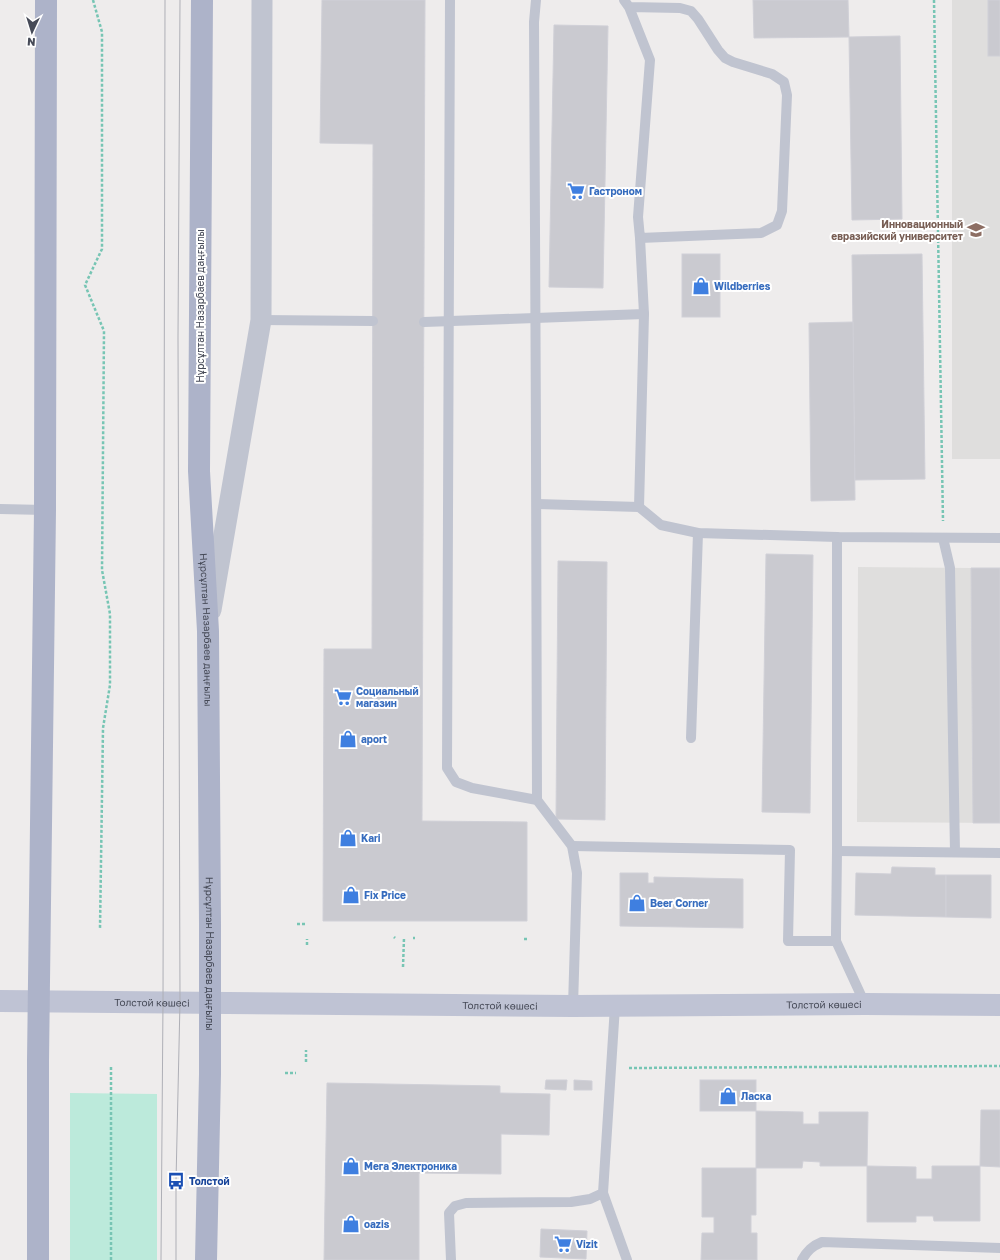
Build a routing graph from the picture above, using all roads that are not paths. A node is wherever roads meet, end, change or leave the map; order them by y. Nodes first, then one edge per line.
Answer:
1 (46, 0) edge
2 (202, 0) edge
3 (262, 0) edge
4 (450, 0) edge
5 (536, 0) edge
6 (627, 3) edge
7 (640, 238) junction
8 (644, 314) junction
9 (535, 318) junction
10 (261, 320) junction
11 (448, 320) junction
12 (373, 321) dead end
13 (424, 322) dead end
14 (537, 504) junction
15 (639, 507) junction
16 (0, 509) edge
17 (45, 510) junction
18 (698, 533) junction
19 (837, 537) junction
20 (943, 538) junction
21 (1000, 538) edge
22 (208, 631) junction
23 (691, 738) dead end
24 (537, 800) junction
25 (572, 846) junction
26 (837, 851) junction
27 (955, 852) junction
28 (1000, 853) edge
29 (836, 941) junction
30 (0, 1001) edge
31 (39, 1001) junction
32 (210, 1002) junction
33 (865, 1004) junction
34 (1000, 1005) edge
35 (573, 1006) junction
36 (615, 1006) junction
37 (603, 1193) junction
38 (1000, 1248) edge
39 (38, 1260) edge
40 (206, 1260) edge
41 (451, 1260) edge
42 (627, 1260) edge
43 (802, 1260) edge

1 - 17 main road
2 - 22 main road, Нұрсұлтан Назарбаев даңғылы
3 - 10 street
4 - 11 lane
5 - 9 lane
6 - 7 lane
6 - 7 lane
7 - 8 lane
8 - 9 lane
8 - 15 lane
9 - 11 lane
9 - 14 lane
10 - 12 lane
10 - 22 street
11 - 13 lane
11 - 24 lane
14 - 15 lane
14 - 24 lane
15 - 18 lane
16 - 17 lane
17 - 31 main road
18 - 19 lane
18 - 23 lane
19 - 20 lane
19 - 26 lane
20 - 21 lane
20 - 27 lane
22 - 32 main road, Нұрсұлтан Назарбаев даңғылы
24 - 25 lane
25 - 29 lane
25 - 35 lane
26 - 27 lane
26 - 29 lane
27 - 28 lane
29 - 33 lane
30 - 31 main road, Толстой көшесі
31 - 32 main road, Толстой көшесі
31 - 39 main road
32 - 35 main road, Толстой көшесі
32 - 40 main road, Нұрсұлтан Назарбаев даңғылы
33 - 34 main road, Толстой көшесі
33 - 36 main road, Толстой көшесі
35 - 36 main road, Толстой көшесі
36 - 37 lane
37 - 41 lane
37 - 42 lane
38 - 43 lane

